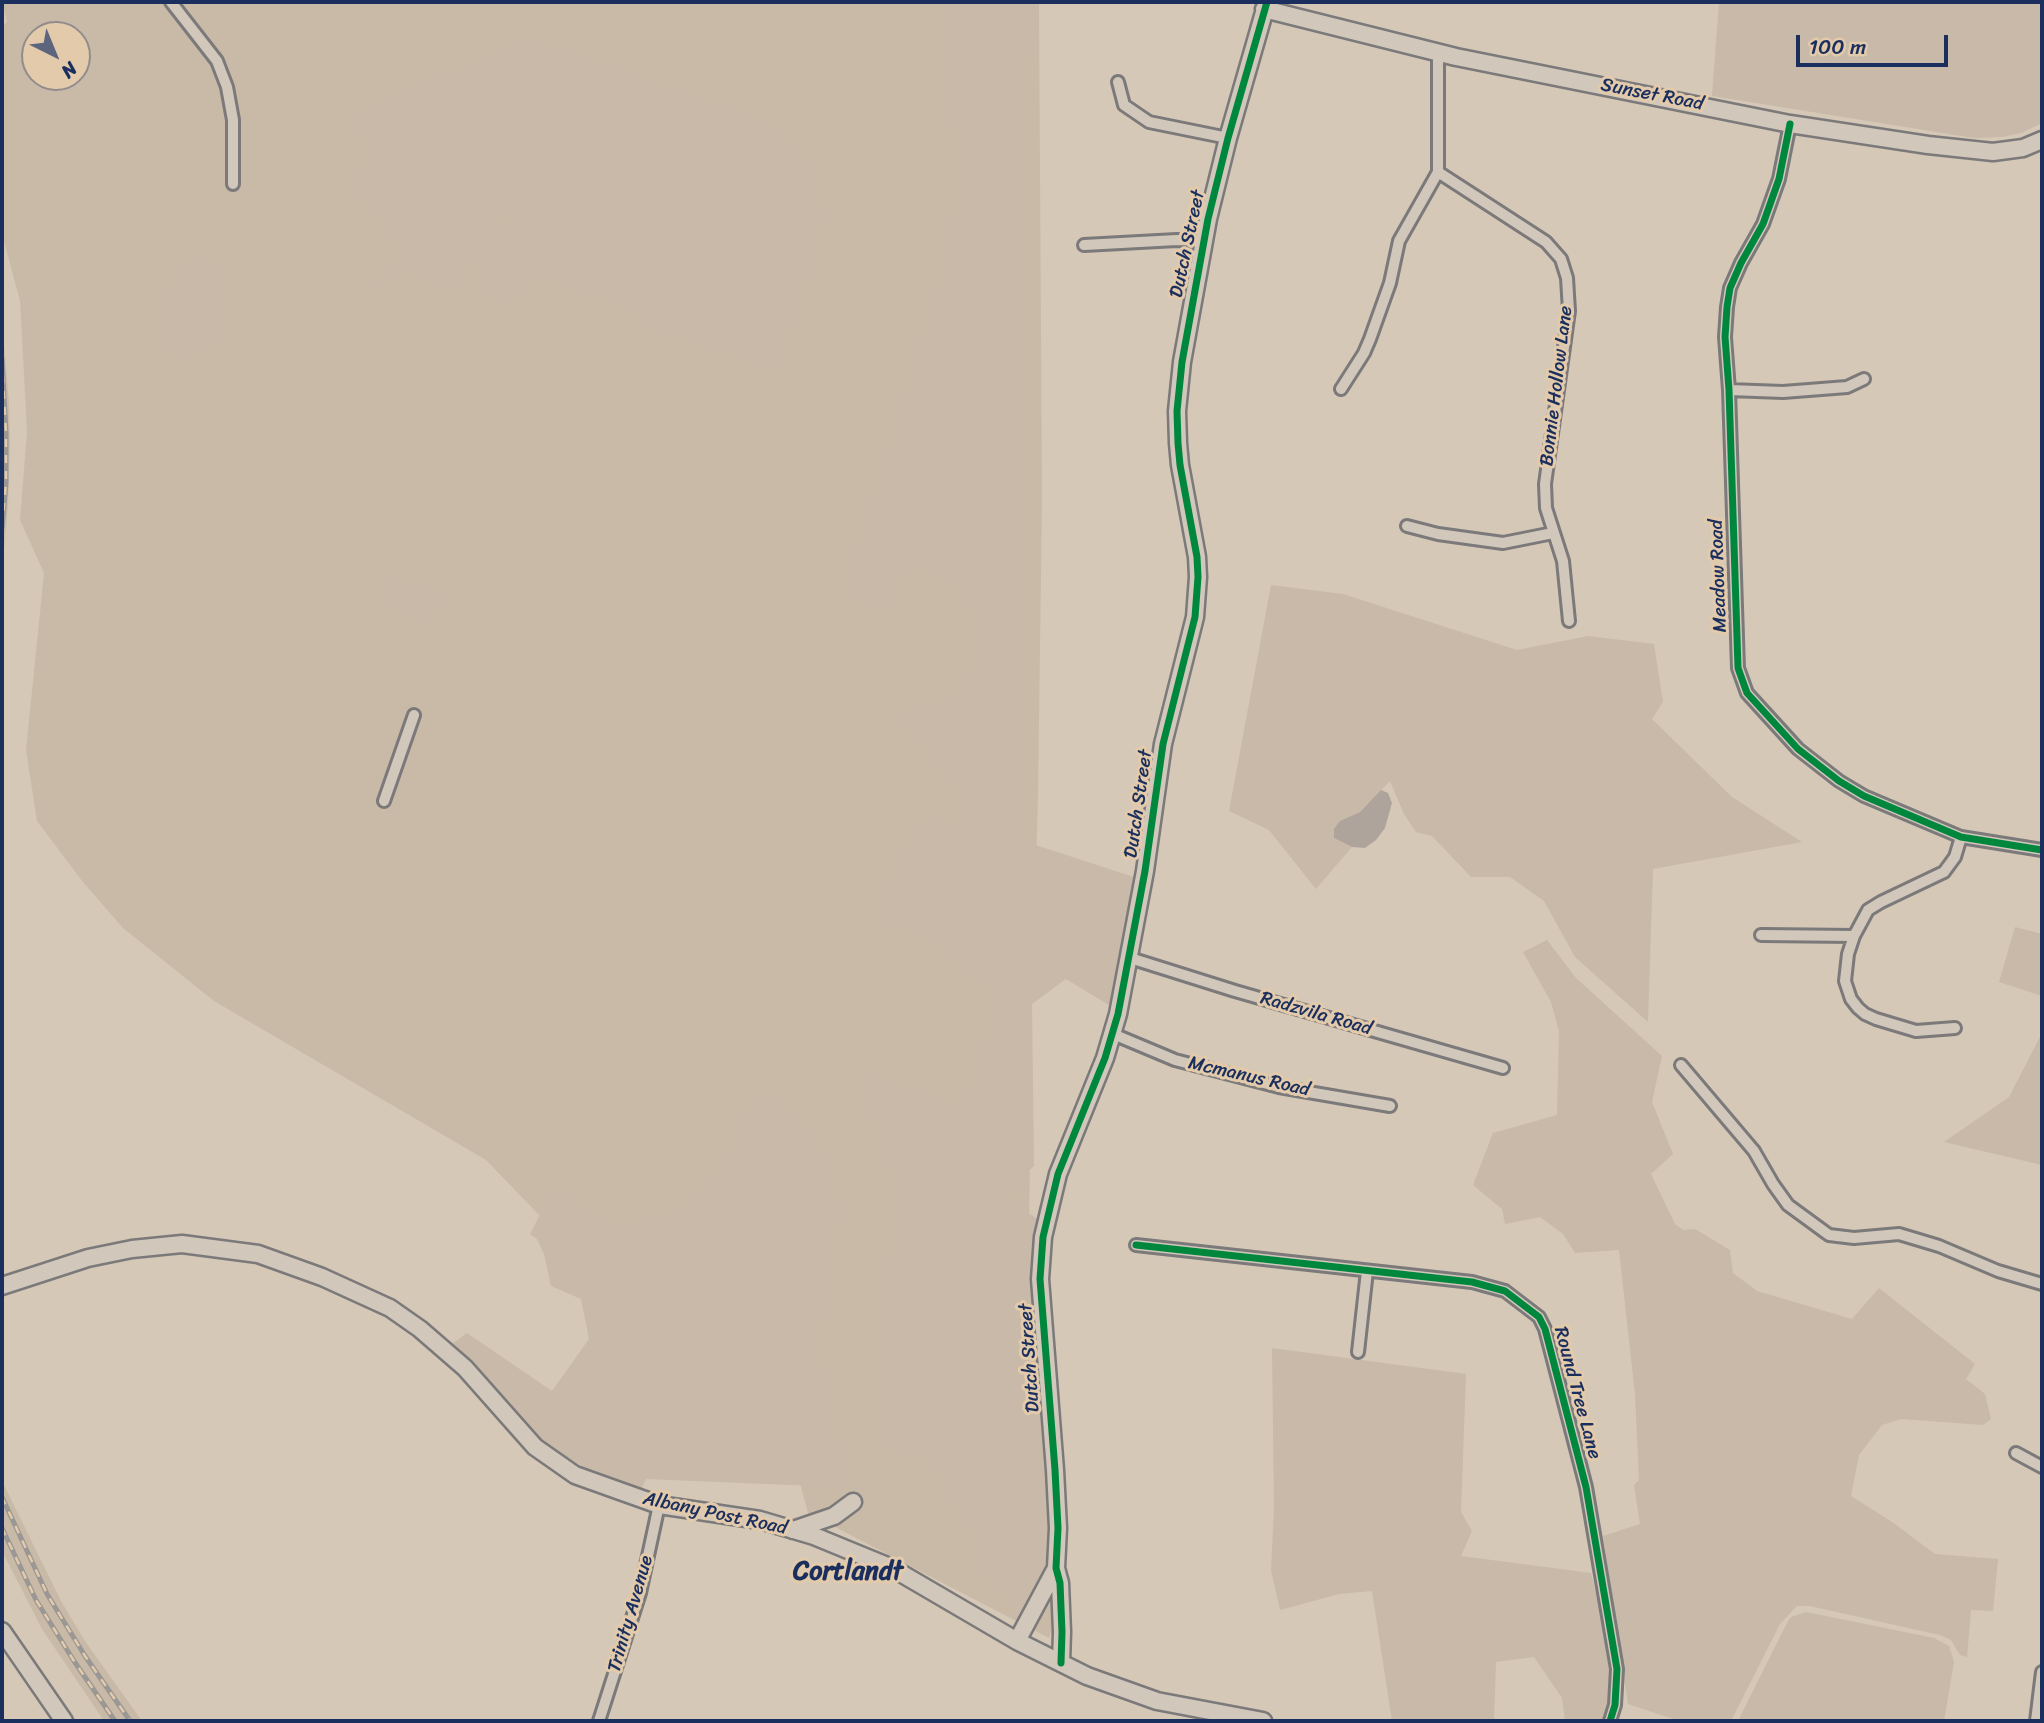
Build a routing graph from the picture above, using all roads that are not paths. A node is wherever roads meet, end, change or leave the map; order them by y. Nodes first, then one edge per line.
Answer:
1 (170, 2) edge
2 (1265, 5) edge
3 (1438, 52) junction
4 (1118, 82) dead end
5 (1790, 124) junction
6 (1228, 138) junction
7 (2042, 140) edge
8 (1438, 172) junction
9 (233, 184) dead end
10 (1203, 241) junction
11 (1084, 245) dead end
12 (1864, 380) dead end
13 (1341, 389) dead end
14 (1729, 390) junction
15 (1407, 526) dead end
16 (1553, 533) junction
17 (1570, 621) dead end
18 (415, 715) dead end
19 (384, 801) dead end
20 (1961, 837) junction
21 (2042, 850) edge
22 (1761, 935) dead end
23 (1854, 936) junction
24 (1130, 958) junction
25 (1955, 1028) dead end
26 (1113, 1034) junction
27 (1681, 1065) dead end
28 (1503, 1068) dead end
29 (1390, 1106) dead end
30 (1136, 1245) dead end
31 (1367, 1271) junction
32 (2042, 1284) edge
33 (2, 1286) edge
34 (1358, 1352) dead end
35 (2016, 1453) dead end
36 (2042, 1467) edge
37 (853, 1503) dead end
38 (659, 1505) junction
39 (793, 1530) junction
40 (1056, 1568) junction
41 (2, 1631) edge
42 (1017, 1641) junction
43 (1061, 1663) junction
44 (2042, 1672) edge
45 (64, 1721) edge
46 (599, 1721) edge
47 (1263, 1721) edge
48 (1610, 1721) edge
49 (2036, 1721) edge

1 - 9 street
2 - 3 street, Sunset Road
2 - 6 street, Dutch Street
3 - 5 street, Sunset Road
3 - 8 street
4 - 6 street
5 - 7 street, Sunset Road
5 - 14 street, Meadow Road
6 - 10 street, Dutch Street
8 - 13 street
8 - 16 street, Bonnie Hollow Lane
10 - 11 street
10 - 24 street, Dutch Street
12 - 14 street
14 - 20 street, Meadow Road
15 - 16 street
16 - 17 street, Bonnie Hollow Lane
18 - 19 street
20 - 21 street, Meadow Road
20 - 23 street
22 - 23 street
23 - 25 street
24 - 26 street, Dutch Street
24 - 28 street, Radzvila Road
26 - 29 street, Mcmanus Road
26 - 40 street, Dutch Street
27 - 32 street
30 - 31 street, Round Tree Lane
31 - 34 street
31 - 48 street, Round Tree Lane
33 - 38 street, Albany Post Road
35 - 36 street
37 - 39 street
38 - 39 street, Albany Post Road
38 - 46 street, Trinity Avenue
39 - 42 street, Albany Post Road
40 - 42 street
40 - 43 street, Dutch Street
41 - 45 street
42 - 43 street, Albany Post Road
43 - 47 street, Albany Post Road
44 - 49 street

